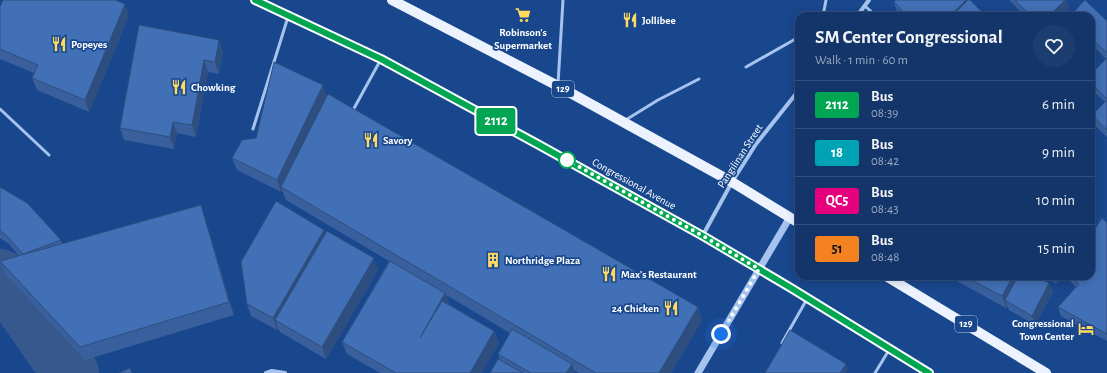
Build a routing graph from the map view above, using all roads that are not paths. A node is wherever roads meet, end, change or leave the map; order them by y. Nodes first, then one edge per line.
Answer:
1 (255, 0) edge
2 (392, 0) edge
3 (563, 0) edge
4 (826, 0) edge
5 (869, 0) edge
6 (865, 6) junction
7 (824, 12) edge
8 (860, 12) edge
9 (872, 12) edge
10 (288, 16) junction
11 (795, 39) edge
12 (381, 59) junction
13 (746, 66) dead end
14 (699, 79) dead end
15 (558, 86) junction
16 (795, 95) edge
17 (0, 108) edge
18 (350, 117) edge
19 (622, 122) junction
20 (253, 129) dead end
21 (49, 155) dead end
22 (732, 182) junction
23 (790, 217) junction
24 (795, 220) edge
25 (703, 236) junction
26 (759, 269) junction
27 (893, 280) edge
28 (807, 298) junction
29 (781, 346) edge
30 (890, 349) junction
31 (266, 373) edge
32 (285, 373) edge
33 (698, 373) edge
34 (875, 373) edge
35 (929, 373) edge
36 (1046, 373) edge

1 - 10 main road, Congressional Avenue
2 - 15 main road, 129
3 - 15 lane
4 - 7 lane
5 - 6 street
6 - 8 street
6 - 9 lane
10 - 12 main road, Congressional Avenue
10 - 20 lane
11 - 13 lane
12 - 18 lane
12 - 25 main road, Congressional Avenue
14 - 19 lane
15 - 19 main road, 129
16 - 22 street, Pangilinan Street
17 - 21 lane
19 - 22 main road, 129
22 - 23 main road, 129
22 - 25 street, Pangilinan Street
23 - 24 main road, 129
23 - 26 street
25 - 26 main road, Congressional Avenue
26 - 28 main road, Congressional Avenue
26 - 33 street
27 - 36 main road, 129
28 - 29 lane
28 - 30 main road, Congressional Avenue
30 - 34 lane
30 - 35 main road, Congressional Avenue
31 - 32 street

